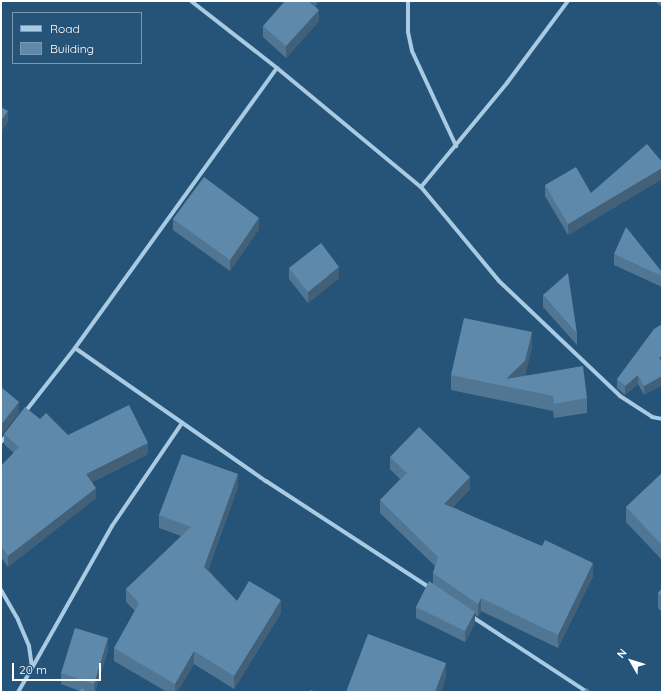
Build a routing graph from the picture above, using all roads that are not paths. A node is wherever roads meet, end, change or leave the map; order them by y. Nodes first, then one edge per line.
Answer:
1 (191, 1) edge
2 (408, 1) edge
3 (568, 1) edge
4 (277, 68) junction
5 (456, 146) junction
6 (421, 187) junction
7 (75, 348) junction
8 (20, 418) edge
9 (662, 419) edge
10 (182, 423) junction
11 (10, 430) edge
12 (1, 442) edge
13 (1, 590) edge
14 (433, 590) edge
15 (465, 612) edge
16 (32, 668) junction
17 (18, 692) edge
18 (587, 692) edge

1 - 4 street
2 - 5 street
3 - 5 street
4 - 6 street
4 - 7 street
5 - 6 street
6 - 9 street
7 - 8 street
7 - 10 street
10 - 14 street
10 - 16 street
11 - 12 street
13 - 16 street
15 - 18 street
16 - 17 street

